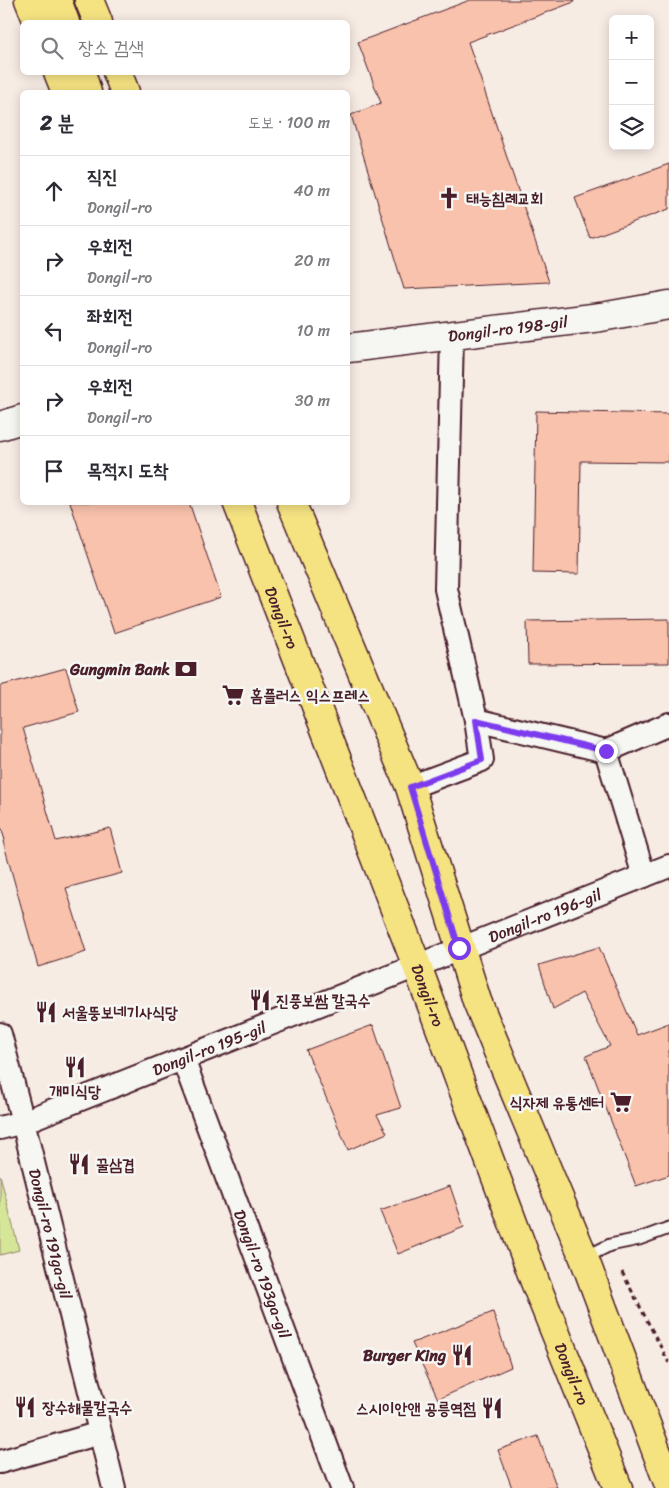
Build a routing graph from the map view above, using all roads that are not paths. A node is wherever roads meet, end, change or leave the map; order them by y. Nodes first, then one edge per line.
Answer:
1 (29, 0) edge
2 (57, 0) edge
3 (89, 0) edge
4 (102, 0) edge
5 (37, 20) edge
6 (64, 20) edge
7 (97, 20) edge
8 (109, 20) edge
9 (59, 75) edge
10 (82, 75) edge
11 (118, 75) edge
12 (127, 75) edge
13 (65, 90) edge
14 (86, 90) edge
15 (124, 90) edge
16 (131, 90) edge
17 (669, 305) edge
18 (452, 335) junction
19 (350, 348) edge
20 (20, 420) edge
21 (0, 426) edge
22 (237, 505) edge
23 (292, 505) edge
24 (476, 720) junction
25 (669, 724) edge
26 (606, 751) junction
27 (410, 787) junction
28 (669, 866) edge
29 (644, 876) junction
30 (459, 948) junction
31 (417, 966) junction
32 (0, 1034) edge
33 (183, 1059) junction
34 (23, 1122) junction
35 (0, 1128) edge
36 (669, 1228) edge
37 (584, 1258) junction
38 (100, 1433) junction
39 (0, 1462) edge
40 (669, 1484) edge
41 (114, 1488) edge
42 (342, 1488) edge
43 (618, 1488) edge
44 (661, 1488) edge

1 - 5 main road
2 - 6 main road
3 - 7 main road
4 - 8 main road
9 - 13 main road
10 - 14 main road
11 - 15 main road
12 - 16 main road
17 - 18 street, Dongil-ro 198-gil
18 - 19 street, Dongil-ro 198-gil
18 - 24 street
20 - 21 street
22 - 31 main road, Dongil-ro
23 - 27 main road
24 - 26 street
24 - 27 street
25 - 26 street
26 - 29 street
27 - 30 main road
28 - 29 street, Dongil-ro 196-gil
29 - 30 street, Dongil-ro 196-gil
30 - 31 street, Dongil-ro 196-gil
30 - 37 main road
31 - 33 street, Dongil-ro 195-gil
31 - 43 main road, Dongil-ro
32 - 34 street, Dongil-ro 191ga-gil
33 - 34 street, Dongil-ro 195-gil
33 - 42 street, Dongil-ro 193ga-gil
34 - 35 street, Dongil-ro 195-gil
34 - 38 street, Dongil-ro 191ga-gil
36 - 37 lane
37 - 40 main road
38 - 39 street
38 - 41 street, Dongil-ro 191ga-gil
40 - 44 street

